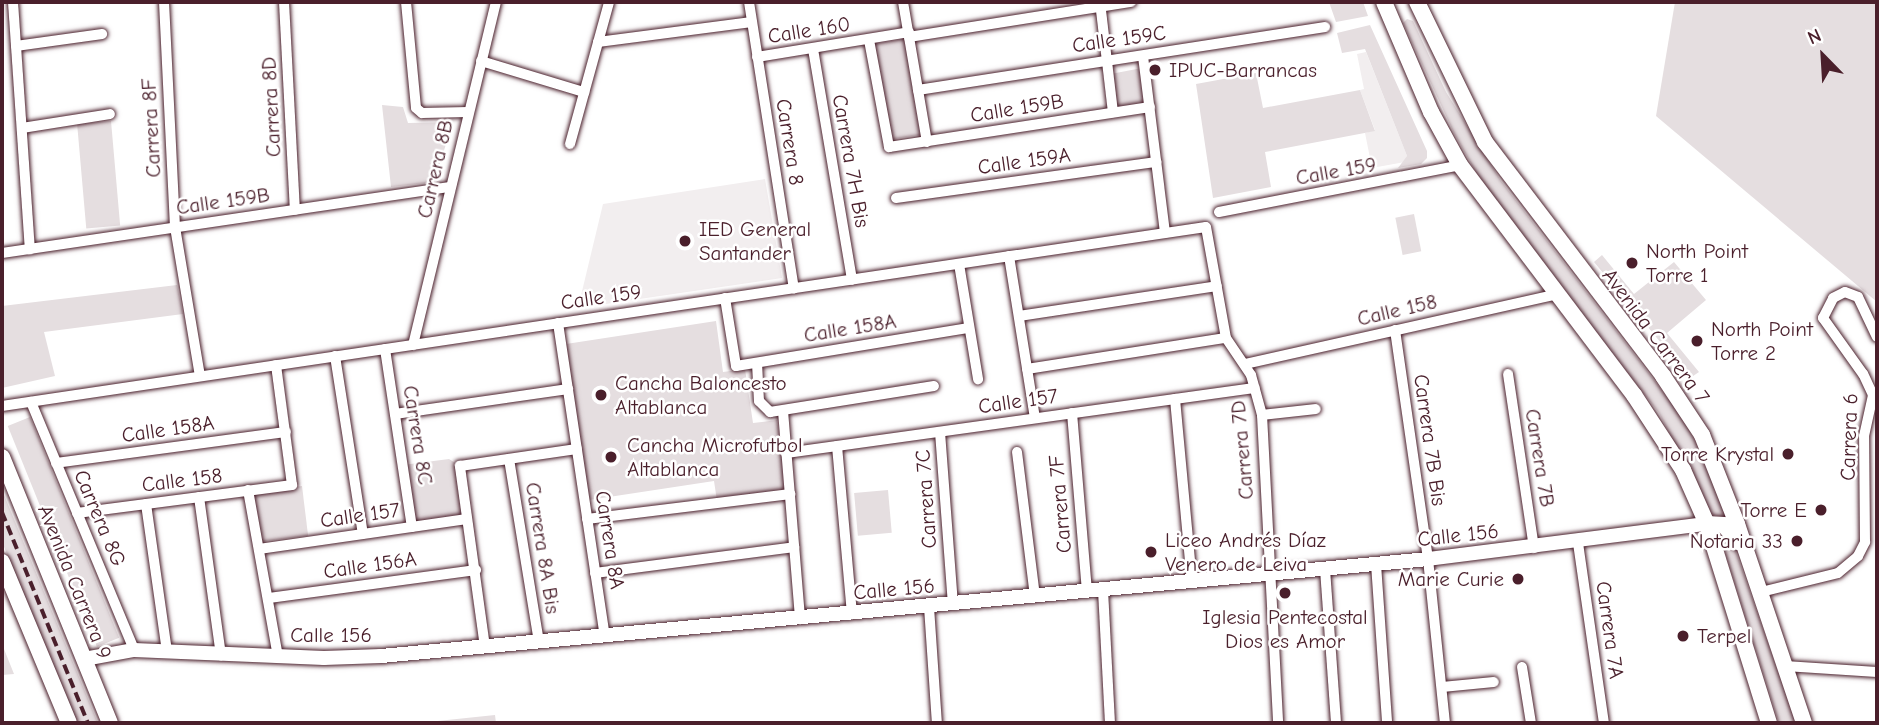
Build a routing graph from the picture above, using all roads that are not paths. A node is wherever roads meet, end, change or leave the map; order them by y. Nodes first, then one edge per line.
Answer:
1 (13, 2) edge
2 (164, 2) edge
3 (284, 2) edge
4 (406, 2) edge
5 (496, 2) edge
6 (609, 2) edge
7 (748, 2) edge
8 (903, 2) edge
9 (1131, 2) edge
10 (1384, 2) edge
11 (1417, 2) edge
12 (1101, 4) edge
13 (752, 22) junction
14 (1325, 27) dead end
15 (1398, 33) junction
16 (102, 34) dead end
17 (909, 35) junction
18 (869, 40) junction
19 (598, 42) junction
20 (16, 46) junction
21 (1438, 47) junction
22 (813, 49) junction
23 (1143, 56) junction
24 (757, 57) junction
25 (1109, 59) junction
26 (481, 61) junction
27 (918, 90) junction
28 (584, 92) junction
29 (1150, 107) junction
30 (468, 112) junction
31 (1113, 112) junction
32 (110, 114) dead end
33 (22, 128) junction
34 (927, 142) junction
35 (570, 144) dead end
36 (1157, 162) junction
37 (1460, 165) junction
38 (450, 187) junction
39 (896, 198) dead end
40 (295, 210) junction
41 (1219, 212) dead end
42 (1206, 226) joint
43 (175, 228) junction
44 (1165, 233) junction
45 (30, 249) junction
46 (2, 253) edge
47 (1009, 256) junction
48 (959, 264) junction
49 (852, 280) junction
50 (1217, 286) junction
51 (794, 288) junction
52 (1557, 294) junction
53 (725, 298) junction
54 (1019, 316) junction
55 (558, 323) junction
56 (969, 328) junction
57 (1395, 330) junction
58 (1877, 337) edge
59 (1226, 338) junction
60 (413, 345) junction
61 (384, 349) junction
62 (335, 356) junction
63 (757, 363) junction
64 (1245, 364) junction
65 (276, 365) junction
66 (1027, 369) junction
67 (1508, 374) dead end
68 (200, 376) junction
69 (978, 379) dead end
70 (934, 386) dead end
71 (568, 388) junction
72 (1255, 388) junction
73 (1175, 399) junction
74 (31, 402) junction
75 (2, 406) edge
76 (1316, 409) dead end
77 (783, 411) junction
78 (1072, 413) junction
79 (395, 414) junction
80 (1262, 415) junction
81 (1035, 418) junction
82 (286, 432) junction
83 (940, 432) junction
84 (837, 446) junction
85 (577, 449) junction
86 (1017, 452) dead end
87 (786, 453) junction
88 (2, 457) edge
89 (509, 459) junction
90 (56, 463) junction
91 (248, 491) junction
92 (790, 495) junction
93 (199, 497) junction
94 (146, 504) junction
95 (77, 513) junction
96 (467, 519) junction
97 (587, 519) junction
98 (1707, 524) junction
99 (412, 527) junction
100 (363, 534) junction
101 (1578, 543) junction
102 (794, 547) junction
103 (1534, 548) junction
104 (259, 549) junction
105 (1428, 559) junction
106 (2, 562) edge
107 (1376, 564) junction
108 (1325, 569) junction
109 (476, 570) junction
110 (595, 573) junction
111 (1754, 573) junction
112 (1268, 574) junction
113 (1192, 582) junction
114 (1103, 590) junction
115 (1087, 592) junction
116 (1761, 593) junction
117 (1035, 597) junction
118 (269, 598) junction
119 (953, 604) junction
120 (929, 607) junction
121 (852, 614) junction
122 (800, 619) junction
123 (605, 637) junction
124 (539, 643) junction
125 (485, 647) junction
126 (134, 650) junction
127 (167, 652) junction
128 (221, 655) junction
129 (278, 657) junction
130 (83, 659) junction
131 (1785, 666) junction
132 (1522, 667) dead end
133 (1877, 671) edge
134 (1494, 682) dead end
135 (1442, 687) junction
136 (69, 723) edge
137 (110, 723) edge
138 (937, 723) edge
139 (1110, 723) edge
140 (1278, 723) edge
141 (1336, 723) edge
142 (1387, 723) edge
143 (1445, 723) edge
144 (1531, 723) edge
145 (1604, 723) edge
146 (1769, 723) edge
147 (1804, 723) edge

1 - 20 street
2 - 43 street, Carrera 8F
3 - 40 street, Carrera 8D
4 - 30 street
5 - 26 street, Carrera 8B
6 - 19 street
7 - 13 street, Carrera 8
8 - 17 street
9 - 12 street, Calle 160
10 - 15 main road
11 - 21 main road, Avenida Carrera 7
12 - 17 street, Calle 160
12 - 25 street
13 - 19 street
13 - 24 street, Carrera 8
14 - 23 street, Calle 159C
15 - 21 main road
15 - 37 main road
16 - 20 street
17 - 18 street, Calle 160
17 - 27 street
18 - 22 street, Calle 160
18 - 34 street, Calle 159B
19 - 28 street
20 - 33 street
21 - 111 main road, Avenida Carrera 7
22 - 24 street, Calle 160
22 - 49 street, Carrera 7H Bis
23 - 25 street, Calle 159C
23 - 29 street
24 - 51 street, Carrera 8
25 - 27 street, Calle 159C
25 - 31 street
26 - 28 street
26 - 30 street, Carrera 8B
27 - 34 street
28 - 35 street
29 - 31 street, Calle 159B
29 - 36 street
30 - 38 street, Carrera 8B
31 - 34 street, Calle 159B
32 - 33 street
33 - 45 street
36 - 39 street, Calle 159A
36 - 44 street
37 - 41 street, Calle 159
37 - 52 main road
38 - 40 street, Calle 159B
38 - 60 street, Carrera 8B
40 - 43 street, Calle 159B
42 - 44 street, Calle 159
42 - 50 street, Carrera 7D
43 - 45 street, Calle 159B
43 - 68 street, Carrera 8F
44 - 47 street, Calle 159
45 - 46 street, Calle 159B
47 - 48 street, Calle 159
47 - 54 street
48 - 49 street, Calle 159
48 - 56 street
49 - 51 street, Calle 159
50 - 54 street
50 - 59 street, Carrera 7D
51 - 53 street, Calle 159
52 - 57 street, Calle 158
52 - 98 main road
53 - 55 street, Calle 159
53 - 63 street, Calle 158A
54 - 66 street
55 - 60 street, Calle 159
55 - 71 street, Carrera 8A
56 - 63 street, Calle 158A
56 - 69 street
57 - 64 street, Calle 158
57 - 105 street, Carrera 7B Bis
58 - 116 street, Carrera 6
59 - 64 street, Carrera 7D
59 - 66 street
60 - 61 street, Calle 159
61 - 62 street, Calle 159
61 - 79 street, Carrera 8C
62 - 65 street, Calle 159
62 - 100 street
63 - 77 street
64 - 72 street, Carrera 7D
65 - 68 street, Calle 159
65 - 82 street
66 - 81 street
67 - 103 street, Carrera 7B
68 - 74 street, Calle 159
70 - 77 street
71 - 79 street
71 - 85 street, Carrera 8A
72 - 73 street, Calle 157
72 - 80 street, Carrera 7D
73 - 78 street, Calle 157
73 - 113 street
74 - 75 street, Calle 159
74 - 90 street, Carrera 8G
76 - 80 street
77 - 87 street
78 - 81 street, Calle 157
78 - 115 street, Carrera 7F
79 - 99 street, Carrera 8C
80 - 112 street, Carrera 7D
81 - 83 street, Calle 157
82 - 90 street, Calle 158A
82 - 91 street, Calle 158
83 - 84 street, Calle 157
83 - 119 street, Carrera 7C
84 - 87 street, Calle 157
84 - 121 street
85 - 89 street
85 - 97 street, Carrera 8A
86 - 117 street
87 - 92 street
88 - 130 main road, Avenida Carrera 9
89 - 96 street
89 - 124 street, Carrera 8A Bis
90 - 95 street, Carrera 8G
91 - 93 street, Calle 158
91 - 104 street
92 - 97 street
92 - 102 street
93 - 94 street, Calle 158
93 - 128 street
94 - 95 street, Calle 158
94 - 127 street
95 - 126 street, Carrera 8G
96 - 99 street, Calle 157
96 - 109 street
97 - 110 street, Carrera 8A
98 - 101 street, Calle 156
98 - 111 main road
98 - 146 main road
99 - 100 street, Calle 157
100 - 104 street, Calle 157
101 - 103 street, Calle 156
101 - 145 street, Carrera 7A
102 - 110 street
102 - 122 street
103 - 105 street, Calle 156
104 - 118 street
105 - 107 street, Calle 156
105 - 135 street, Carrera 7B Bis
106 - 136 main road
107 - 108 street, Calle 156
107 - 142 street
108 - 112 street, Calle 156
108 - 141 street
109 - 118 street, Calle 156A
109 - 125 street
110 - 123 street, Carrera 8A
111 - 116 main road, Avenida Carrera 7
112 - 113 street, Calle 156
112 - 140 street, Carrera 7D
113 - 114 street, Calle 156
114 - 115 street, Calle 156
114 - 139 street
115 - 117 street, Calle 156
116 - 131 main road, Avenida Carrera 7
117 - 119 street, Calle 156
118 - 129 street
119 - 120 street, Calle 156
120 - 121 street, Calle 156
120 - 138 street
121 - 122 street, Calle 156
122 - 123 street, Calle 156
123 - 124 street, Calle 156
124 - 125 street, Calle 156
125 - 129 street, Calle 156
126 - 127 street, Calle 156
126 - 130 street, Calle 156
127 - 128 street, Calle 156
128 - 129 street, Calle 156
130 - 137 main road, Avenida Carrera 9
131 - 133 street
131 - 147 main road, Avenida Carrera 7
132 - 144 street
134 - 135 street
135 - 143 street, Carrera 7B Bis

